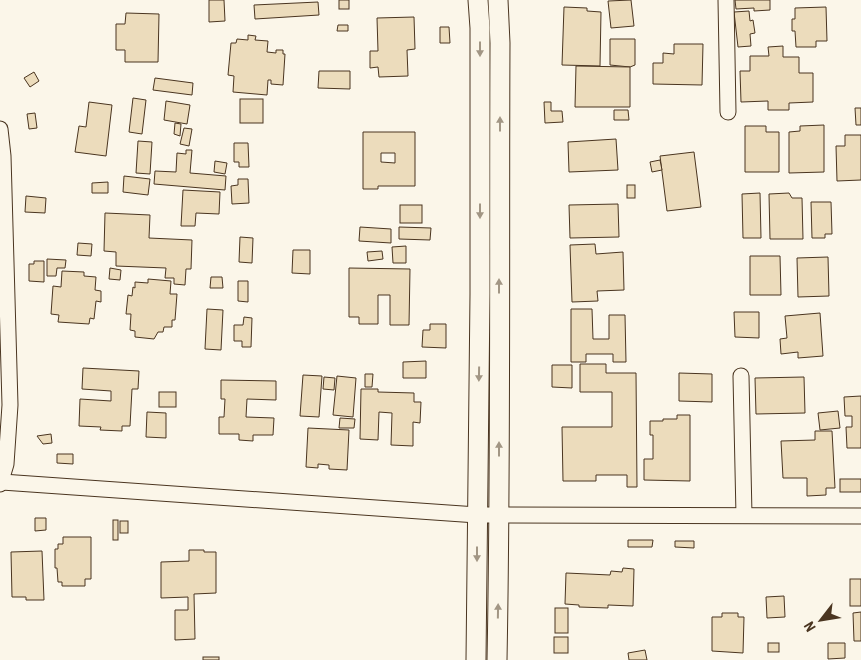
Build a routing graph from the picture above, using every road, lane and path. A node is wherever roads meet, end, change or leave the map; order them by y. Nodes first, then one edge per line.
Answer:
1 (478, 0) edge
2 (498, 0) edge
3 (726, 0) edge
4 (728, 112) dead end
5 (0, 129) edge
6 (741, 376) dead end
7 (1, 483) edge
8 (477, 515) junction
9 (499, 515) junction
10 (744, 515) junction
11 (861, 516) edge
12 (476, 660) edge
13 (497, 660) edge

1 -> 8 street
9 -> 2 street
3 - 4 street
5 - 7 street
6 - 10 street
7 - 8 street
8 - 9 street
8 -> 12 street
9 - 10 street
13 -> 9 street
10 - 11 street

